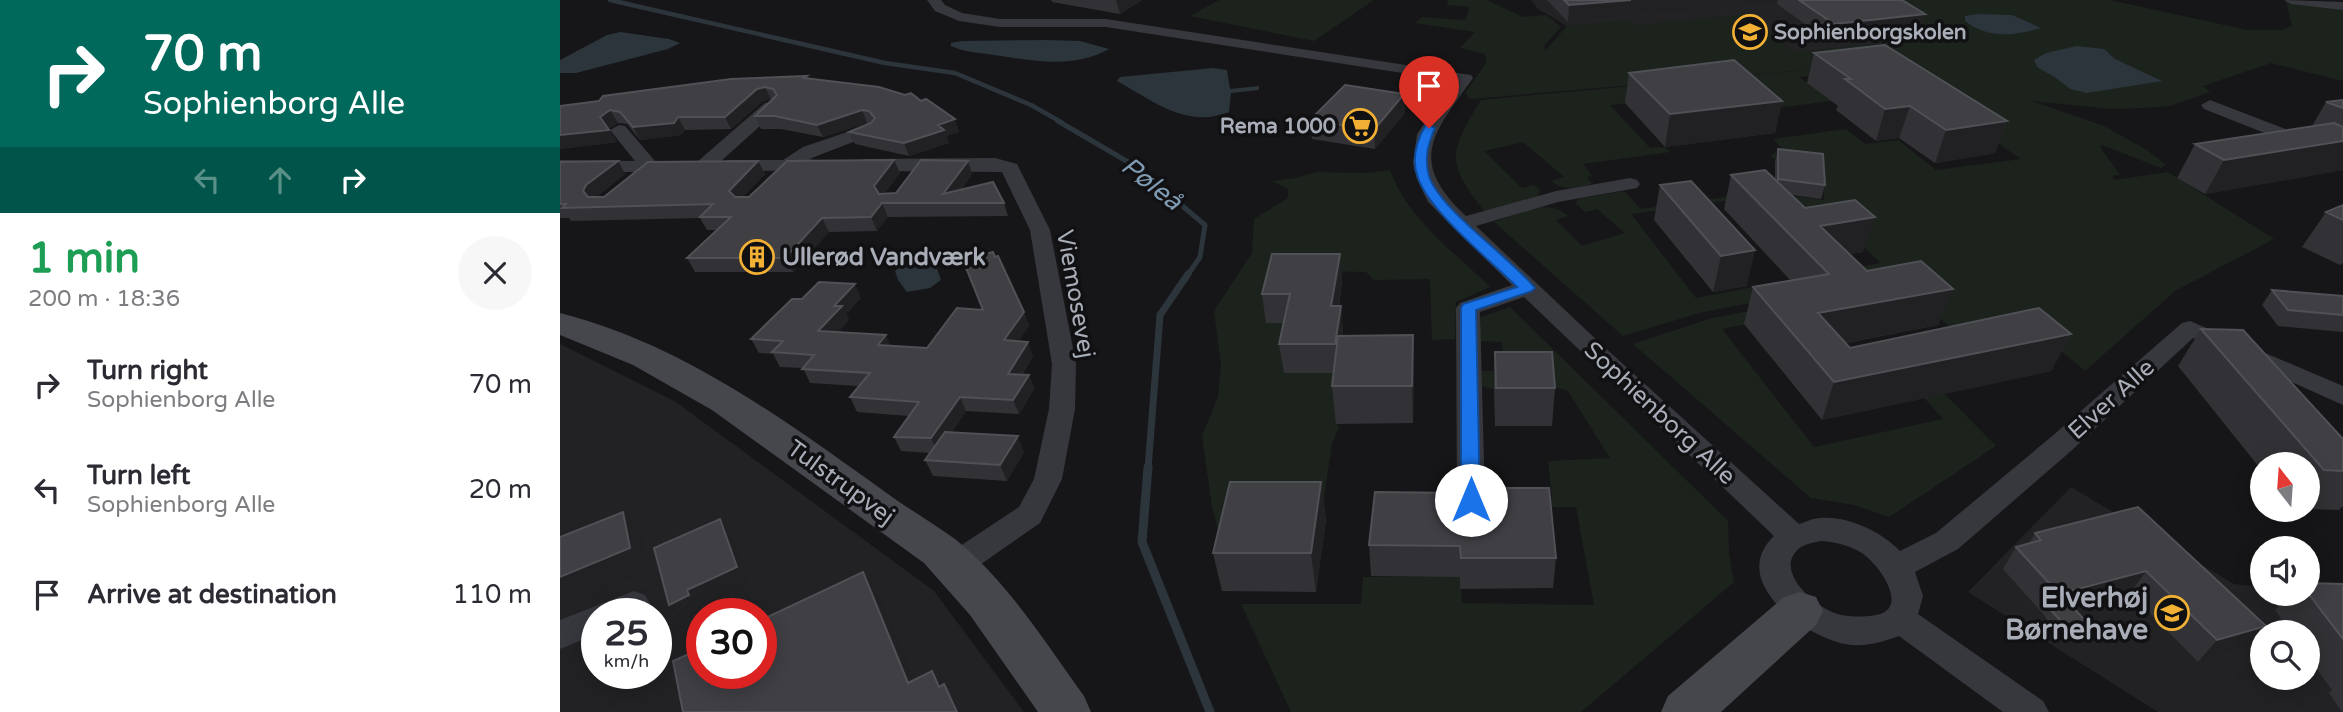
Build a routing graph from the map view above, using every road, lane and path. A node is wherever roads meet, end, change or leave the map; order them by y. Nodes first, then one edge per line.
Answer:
1 (934, 0) edge
2 (2291, 0) edge
3 (2343, 6) edge
4 (2210, 105) dead end
5 (771, 107) edge
6 (620, 130) dead end
7 (868, 130) edge
8 (2343, 158) edge
9 (919, 164) junction
10 (560, 166) edge
11 (704, 166) junction
12 (786, 166) junction
13 (650, 167) junction
14 (632, 182) edge
15 (905, 183) edge
16 (1630, 184) dead end
17 (767, 185) edge
18 (1461, 224) junction
19 (1527, 288) junction
20 (560, 323) edge
21 (2343, 396) edge
22 (1471, 500) edge
23 (1793, 536) junction
24 (956, 565) junction
25 (1896, 567) junction
26 (1800, 611) junction
27 (1899, 618) junction
28 (581, 626) edge
29 (560, 635) edge
30 (1066, 712) edge
31 (1686, 712) edge
32 (2031, 712) edge

1 - 18 street, Sophienborg Alle
2 - 3 street
4 - 8 street
5 - 11 street
6 - 13 street
7 - 12 street
9 - 12 street, Viemosevej
9 - 15 street
9 - 24 street, Viemosevej
10 - 13 street, Viemosevej
11 - 12 street, Viemosevej
11 - 13 street, Viemosevej
12 - 17 street
13 - 14 street
16 - 18 street
18 - 19 street, Sophienborg Alle
19 - 22 street
19 - 23 street, Sophienborg Alle
20 - 24 street, Tulstrupvej
21 - 25 street, Elver Alle
23 - 25 street
23 - 26 street
24 - 30 street, Tulstrupvej
25 - 27 street
26 - 27 street
26 - 31 street
27 - 32 street
28 - 29 street

